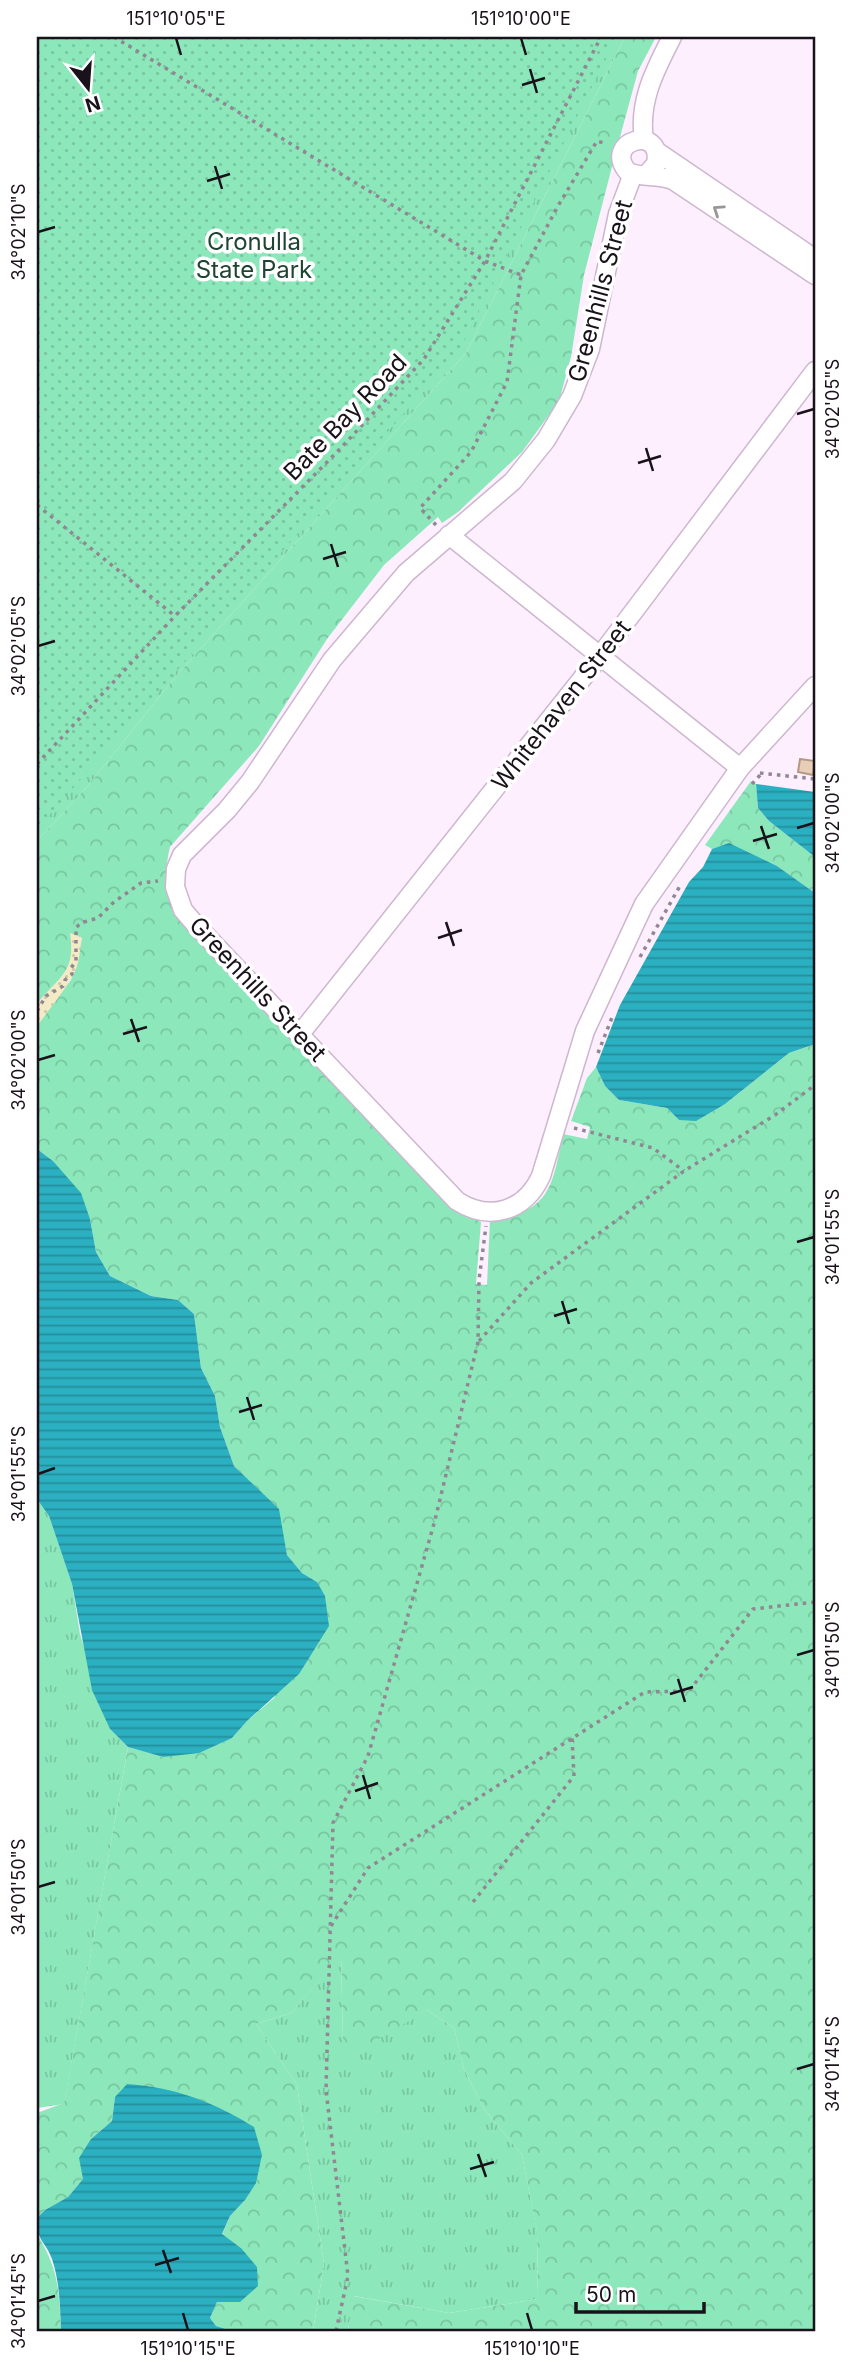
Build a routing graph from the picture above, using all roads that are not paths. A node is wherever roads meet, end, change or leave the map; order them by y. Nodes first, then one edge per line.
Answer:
1 (672, 37) edge
2 (650, 146) junction
3 (640, 174) junction
4 (815, 259) edge
5 (815, 275) edge
6 (815, 371) edge
7 (449, 535) junction
8 (600, 656) junction
9 (815, 686) edge
10 (747, 770) junction
11 (300, 1034) junction

1 - 2 street
2 - 3 street
2 - 3 street
2 - 4 street
5 -> 3 street
3 - 7 street, Greenhills Street
6 - 8 street, Whitehaven Street
7 - 8 street
7 - 11 street, Greenhills Street
8 - 10 street
8 - 11 street, Whitehaven Street
9 - 10 street
10 - 11 street, Greenhills Street

